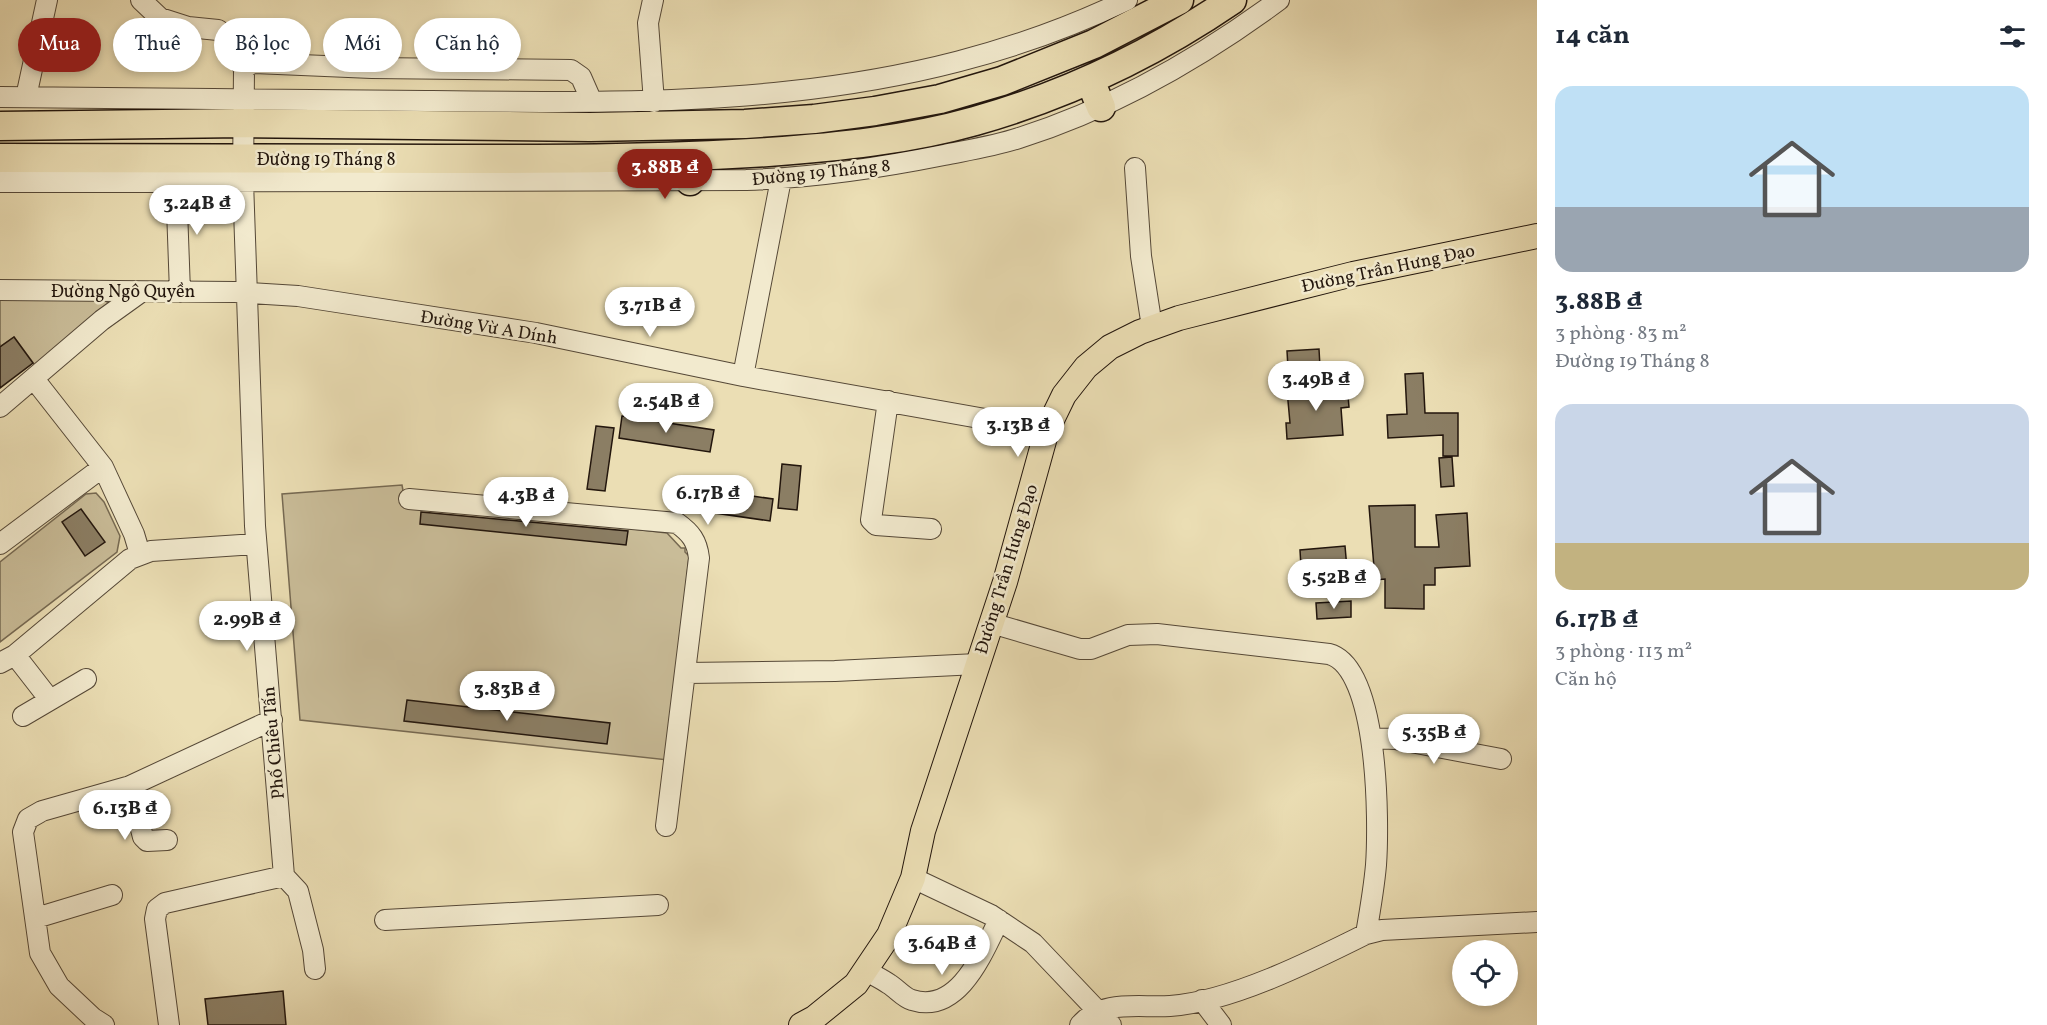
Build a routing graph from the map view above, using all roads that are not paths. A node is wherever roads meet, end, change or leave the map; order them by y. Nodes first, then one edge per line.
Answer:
1 (47, 0) edge
2 (141, 0) edge
3 (652, 0) edge
4 (1127, 0) edge
5 (1179, 0) edge
6 (1232, 0) edge
7 (1279, 0) edge
8 (214, 30) edge
9 (311, 65) edge
10 (243, 72) edge
11 (1090, 80) junction
12 (0, 97) edge
13 (26, 97) junction
14 (592, 102) junction
15 (654, 102) junction
16 (1101, 107) junction
17 (243, 111) junction
18 (0, 126) edge
19 (0, 158) edge
20 (690, 168) junction
21 (1135, 168) dead end
22 (243, 170) junction
23 (781, 179) junction
24 (176, 181) junction
25 (0, 182) edge
26 (1537, 236) edge
27 (0, 290) edge
28 (141, 292) junction
29 (180, 292) junction
30 (247, 293) junction
31 (1152, 327) junction
32 (743, 376) junction
33 (34, 379) junction
34 (888, 401) junction
35 (0, 407) edge
36 (1047, 430) junction
37 (103, 467) junction
38 (409, 499) dead end
39 (930, 529) dead end
40 (0, 544) edge
41 (256, 544) junction
42 (140, 554) junction
43 (991, 623) junction
44 (7, 659) edge
45 (977, 664) junction
46 (686, 673) junction
47 (86, 679) dead end
48 (50, 700) junction
49 (24, 716) dead end
50 (272, 720) junction
51 (1371, 738) junction
52 (1501, 759) dead end
53 (130, 786) junction
54 (666, 826) dead end
55 (167, 840) dead end
56 (284, 876) junction
57 (913, 878) junction
58 (112, 895) dead end
59 (658, 905) dead end
60 (36, 918) junction
61 (385, 920) dead end
62 (999, 920) junction
63 (1537, 922) edge
64 (1366, 934) junction
65 (315, 969) dead end
66 (865, 970) junction
67 (1202, 1000) junction
68 (1096, 1011) junction
69 (104, 1025) edge
70 (169, 1025) edge
71 (801, 1025) edge
72 (1080, 1025) edge
73 (1111, 1025) edge
74 (1221, 1025) edge

1 - 13 street
2 - 8 street
3 - 15 street
4 - 15 street, Đường 19 Tháng 8
5 - 17 highway, Đường 19 Tháng 8
6 - 11 highway, Đường 19 Tháng 8
7 - 16 street, Đường 19 Tháng 8
9 - 14 street
10 - 17 street, Phố Chiêu Tấn
11 - 16 highway
11 - 20 highway, Đường 19 Tháng 8
12 - 13 street, Đường 19 Tháng 8
13 - 17 street, Đường 19 Tháng 8
14 - 15 street, Đường 19 Tháng 8
14 - 17 street, Đường 19 Tháng 8
16 - 23 street, Đường 19 Tháng 8
17 - 18 highway, Đường 19 Tháng 8
17 - 22 street, Phố Chiêu Tấn
19 - 22 highway, Đường 19 Tháng 8
20 - 22 highway, Đường 19 Tháng 8
20 - 23 street, Đường 19 Tháng 8
21 - 31 street
22 - 24 street, Đường 19 Tháng 8
22 - 30 street, Phố Chiêu Tấn
23 - 32 street
24 - 25 street, Đường 19 Tháng 8
24 - 29 street
26 - 31 main road, Đường Trần Hưng Đạo
27 - 28 street, Đường Ngô Quyền
28 - 29 street, Đường Ngô Quyền
28 - 33 street
29 - 30 street, Đường Ngô Quyền
30 - 32 street, Đường Vừ A Dính
30 - 41 street, Phố Chiêu Tấn
31 - 36 main road, Đường Trần Hưng Đạo
32 - 34 street, Đường Vừ A Dính
33 - 35 street
33 - 37 street
34 - 36 street, Đường Vừ A Dính
34 - 39 street
36 - 43 main road, Đường Trần Hưng Đạo
37 - 40 street
37 - 42 street
38 - 46 street
41 - 42 street
41 - 50 street, Phố Chiêu Tấn
42 - 44 street
43 - 45 main road, Đường Trần Hưng Đạo
43 - 51 street
44 - 48 street
45 - 46 street
45 - 57 main road, Đường Trần Hưng Đạo
46 - 54 street
47 - 48 street
48 - 49 street
50 - 53 street
50 - 56 street, Phố Chiêu Tấn
51 - 52 street
51 - 64 street
53 - 55 street
53 - 60 street
56 - 65 street
56 - 70 street
57 - 62 street
57 - 66 main road, Đường Trần Hưng Đạo
58 - 60 street
59 - 61 street
60 - 69 street
62 - 66 street
62 - 68 street
63 - 64 street
64 - 67 street
66 - 71 main road, Đường Trần Hưng Đạo
67 - 68 street
67 - 74 street
68 - 72 street
68 - 73 street

